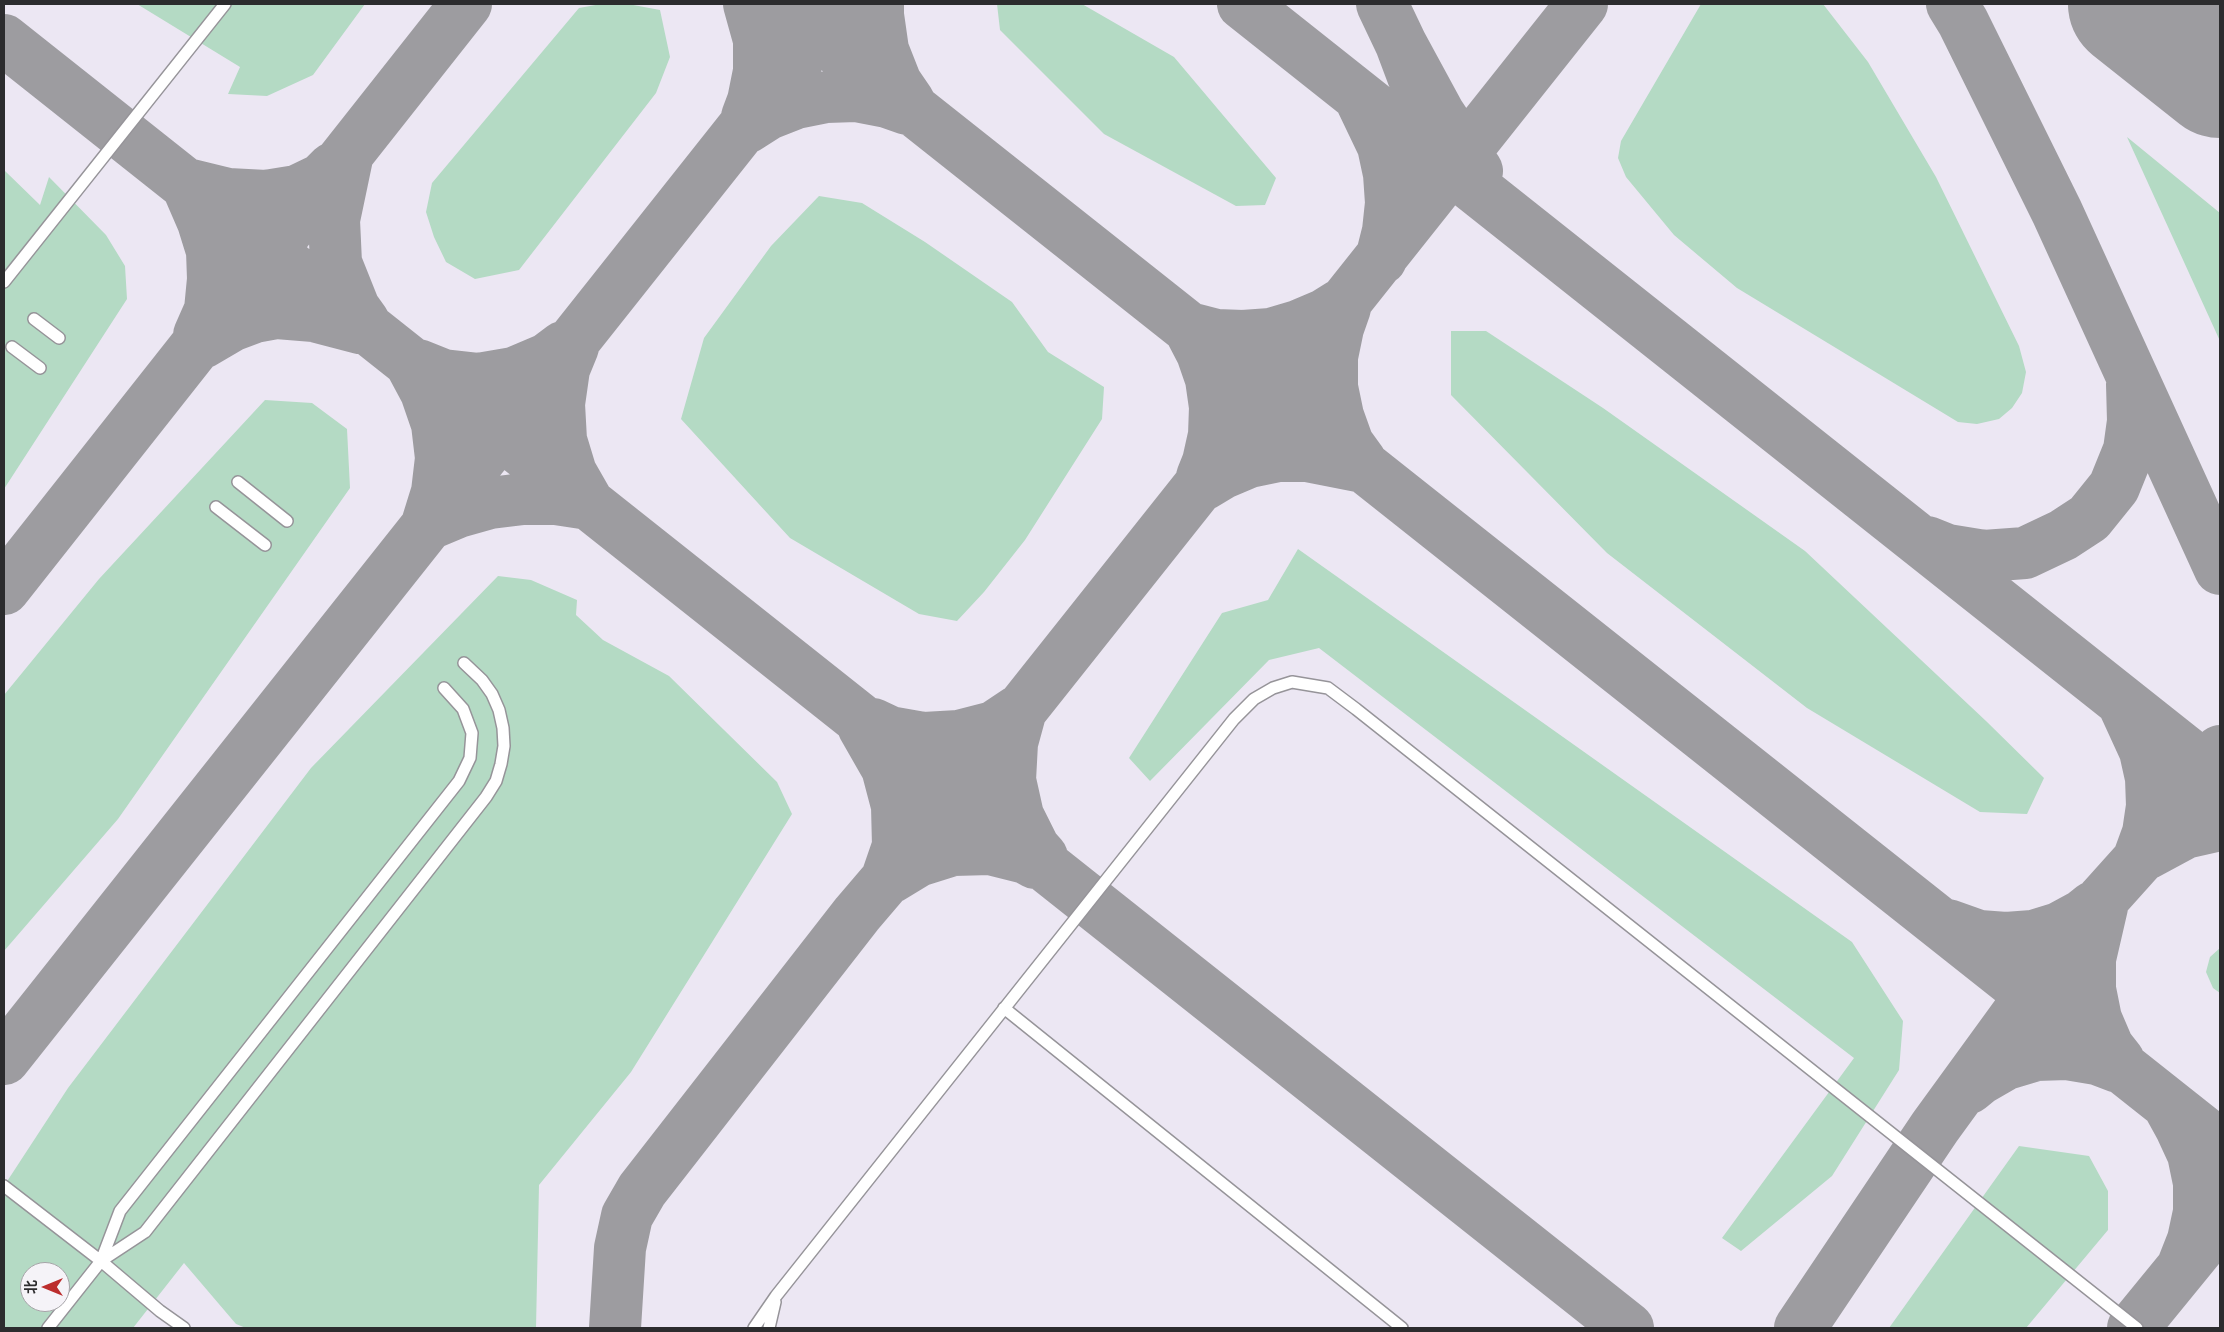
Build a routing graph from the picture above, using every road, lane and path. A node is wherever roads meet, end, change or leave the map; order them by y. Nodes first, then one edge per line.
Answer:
1 (225, 4) edge
2 (4, 282) edge
3 (34, 319) dead end
4 (59, 338) dead end
5 (12, 346) dead end
6 (40, 368) dead end
7 (238, 482) dead end
8 (216, 507) dead end
9 (287, 521) dead end
10 (265, 545) dead end
11 (464, 663) dead end
12 (444, 688) dead end
13 (1004, 1008) junction
14 (4, 1186) edge
15 (101, 1261) junction
16 (776, 1296) junction
17 (1394, 1326) edge
18 (48, 1328) edge
19 (184, 1328) edge
20 (754, 1328) edge
21 (769, 1328) edge
22 (2137, 1328) edge

1 - 2 lane
3 - 4 lane
5 - 6 lane
7 - 9 lane
8 - 10 lane
11 - 15 lane
12 - 15 lane
13 - 16 lane
13 - 17 lane
13 - 22 lane
14 - 15 lane
15 - 18 lane
15 - 19 lane
16 - 20 lane
16 - 21 lane

